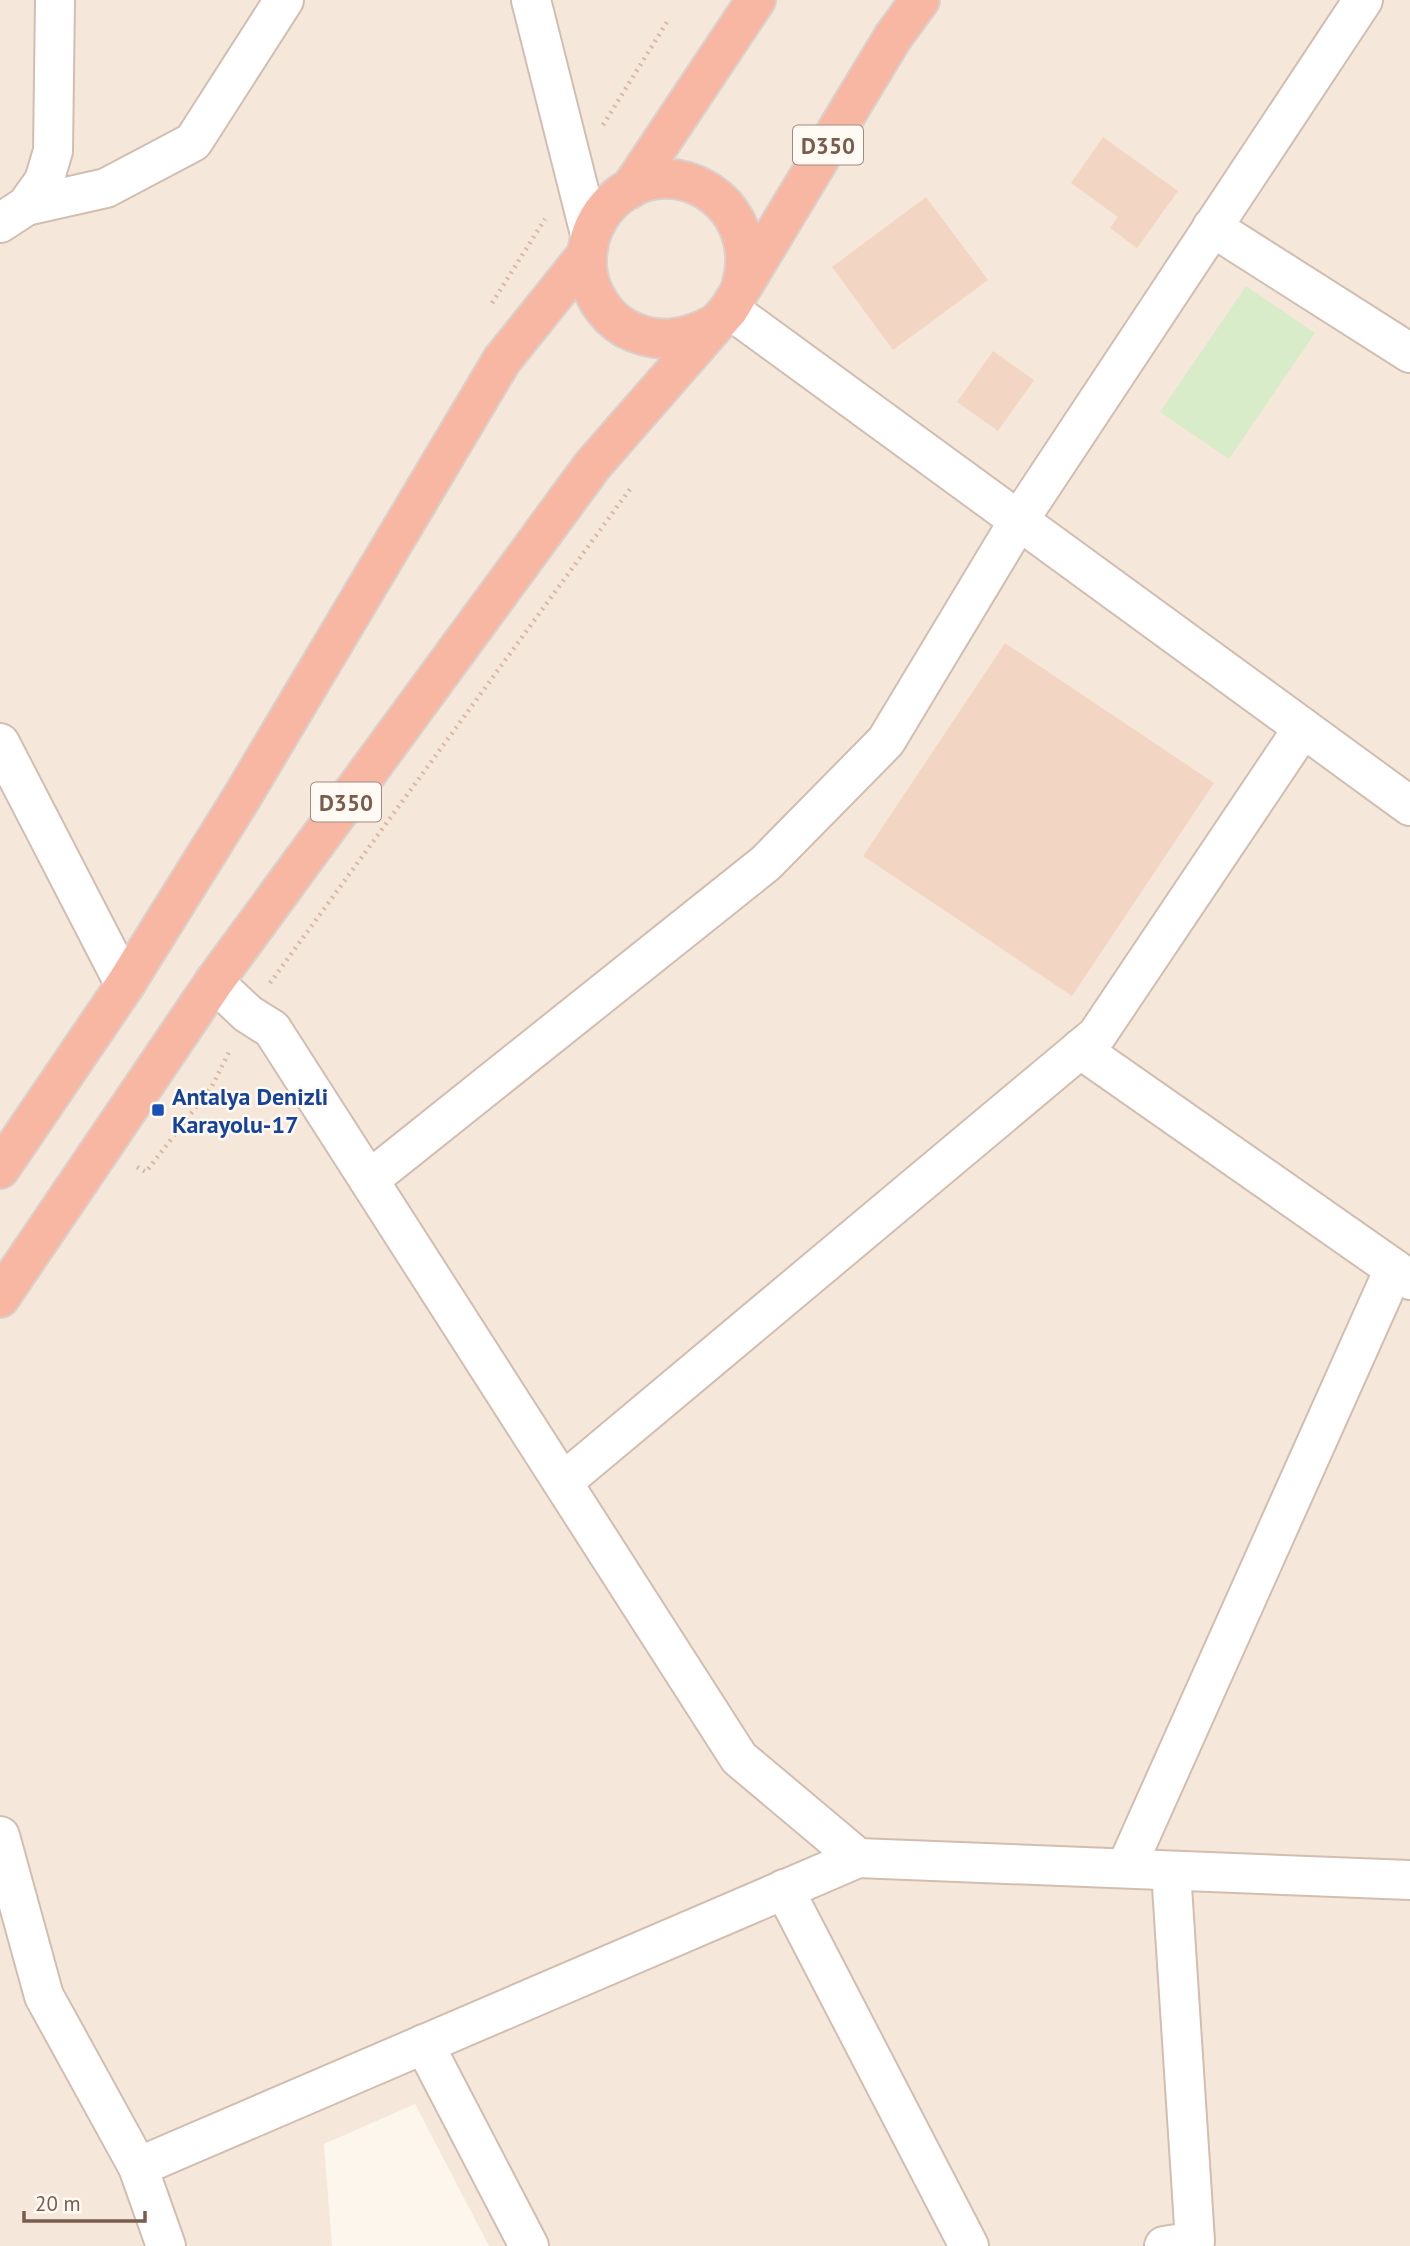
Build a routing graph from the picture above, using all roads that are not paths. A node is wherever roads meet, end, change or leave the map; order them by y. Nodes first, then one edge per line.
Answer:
1 (55, 0) edge
2 (284, 0) edge
3 (531, 0) edge
4 (756, 0) edge
5 (920, 0) edge
6 (1363, 0) edge
7 (630, 188) junction
8 (13, 214) edge
9 (1212, 227) junction
10 (588, 244) junction
11 (728, 309) junction
12 (1410, 353) edge
13 (1019, 520) junction
14 (1303, 728) junction
15 (0, 743) edge
16 (1410, 806) edge
17 (214, 982) junction
18 (125, 985) junction
19 (1080, 1049) junction
20 (0, 1169) edge
21 (369, 1180) junction
22 (1402, 1274) edge
23 (0, 1298) edge
24 (563, 1482) junction
25 (0, 1836) edge
26 (858, 1858) junction
27 (1126, 1868) junction
28 (1171, 1871) junction
29 (1410, 1880) edge
30 (785, 1889) junction
31 (424, 2044) junction
32 (138, 2167) junction
33 (166, 2246) edge
34 (529, 2246) edge
35 (969, 2246) edge
36 (1164, 2246) edge

1 - 8 street
2 - 8 street
3 - 10 street
4 - 7 highway
5 - 11 highway, D350
6 - 9 street
7 - 10 highway
7 - 11 highway
9 - 12 street
9 - 13 street
10 - 11 highway
10 - 18 highway
11 - 13 street
11 - 17 highway, D350
13 - 14 street
13 - 21 street
14 - 16 street
14 - 19 street
15 - 18 street
17 - 21 street
17 - 23 highway, D350
18 - 20 highway
19 - 22 street
19 - 24 street
21 - 24 street
22 - 27 street
24 - 26 street
25 - 32 street
26 - 27 street
26 - 30 street
27 - 28 street
28 - 29 street
28 - 36 street
30 - 31 street
30 - 35 street
31 - 32 street
31 - 34 street
32 - 33 street

